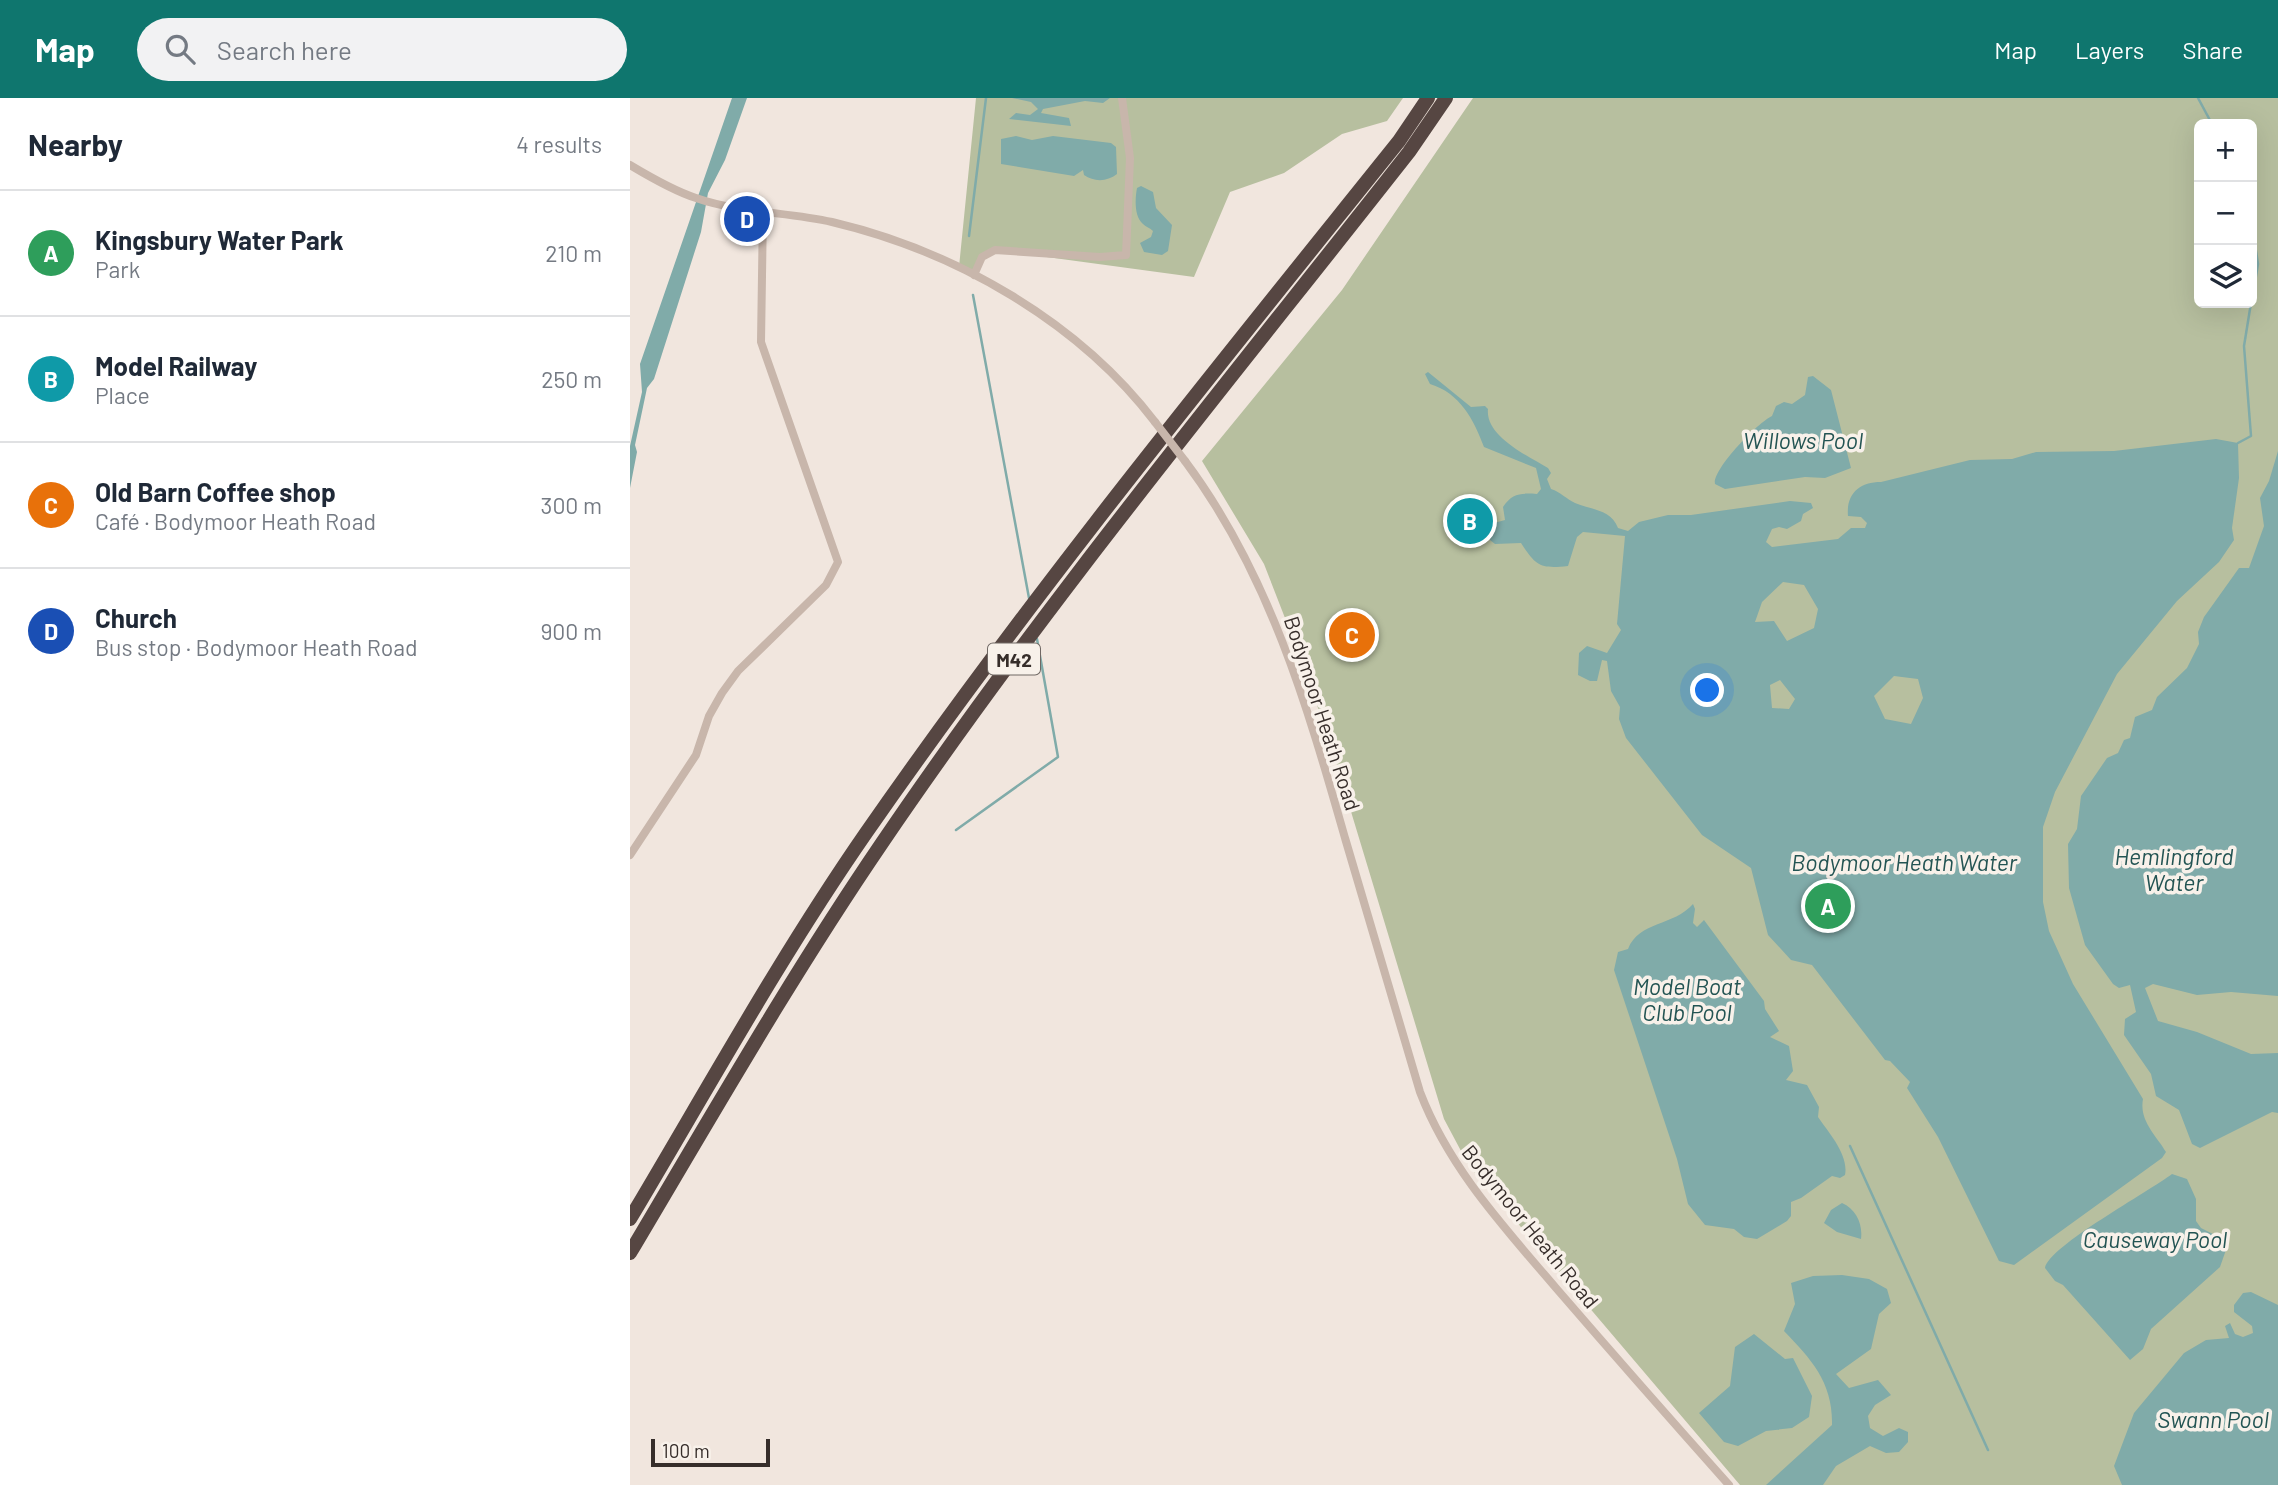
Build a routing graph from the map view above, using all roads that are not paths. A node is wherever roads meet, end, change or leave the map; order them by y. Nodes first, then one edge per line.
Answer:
1 (1122, 98) edge
2 (1429, 98) edge
3 (1446, 98) edge
4 (630, 165) edge
5 (763, 210) junction
6 (974, 275) junction
7 (630, 855) edge
8 (630, 1219) edge
9 (630, 1253) edge
10 (1729, 1485) edge

1 - 6 street
2 - 8 highway, M42
3 - 9 highway, M42
4 - 5 street, Bodymoor Heath Road
5 - 6 street, Bodymoor Heath Road
5 - 7 street
6 - 10 street, Bodymoor Heath Road, bridge

